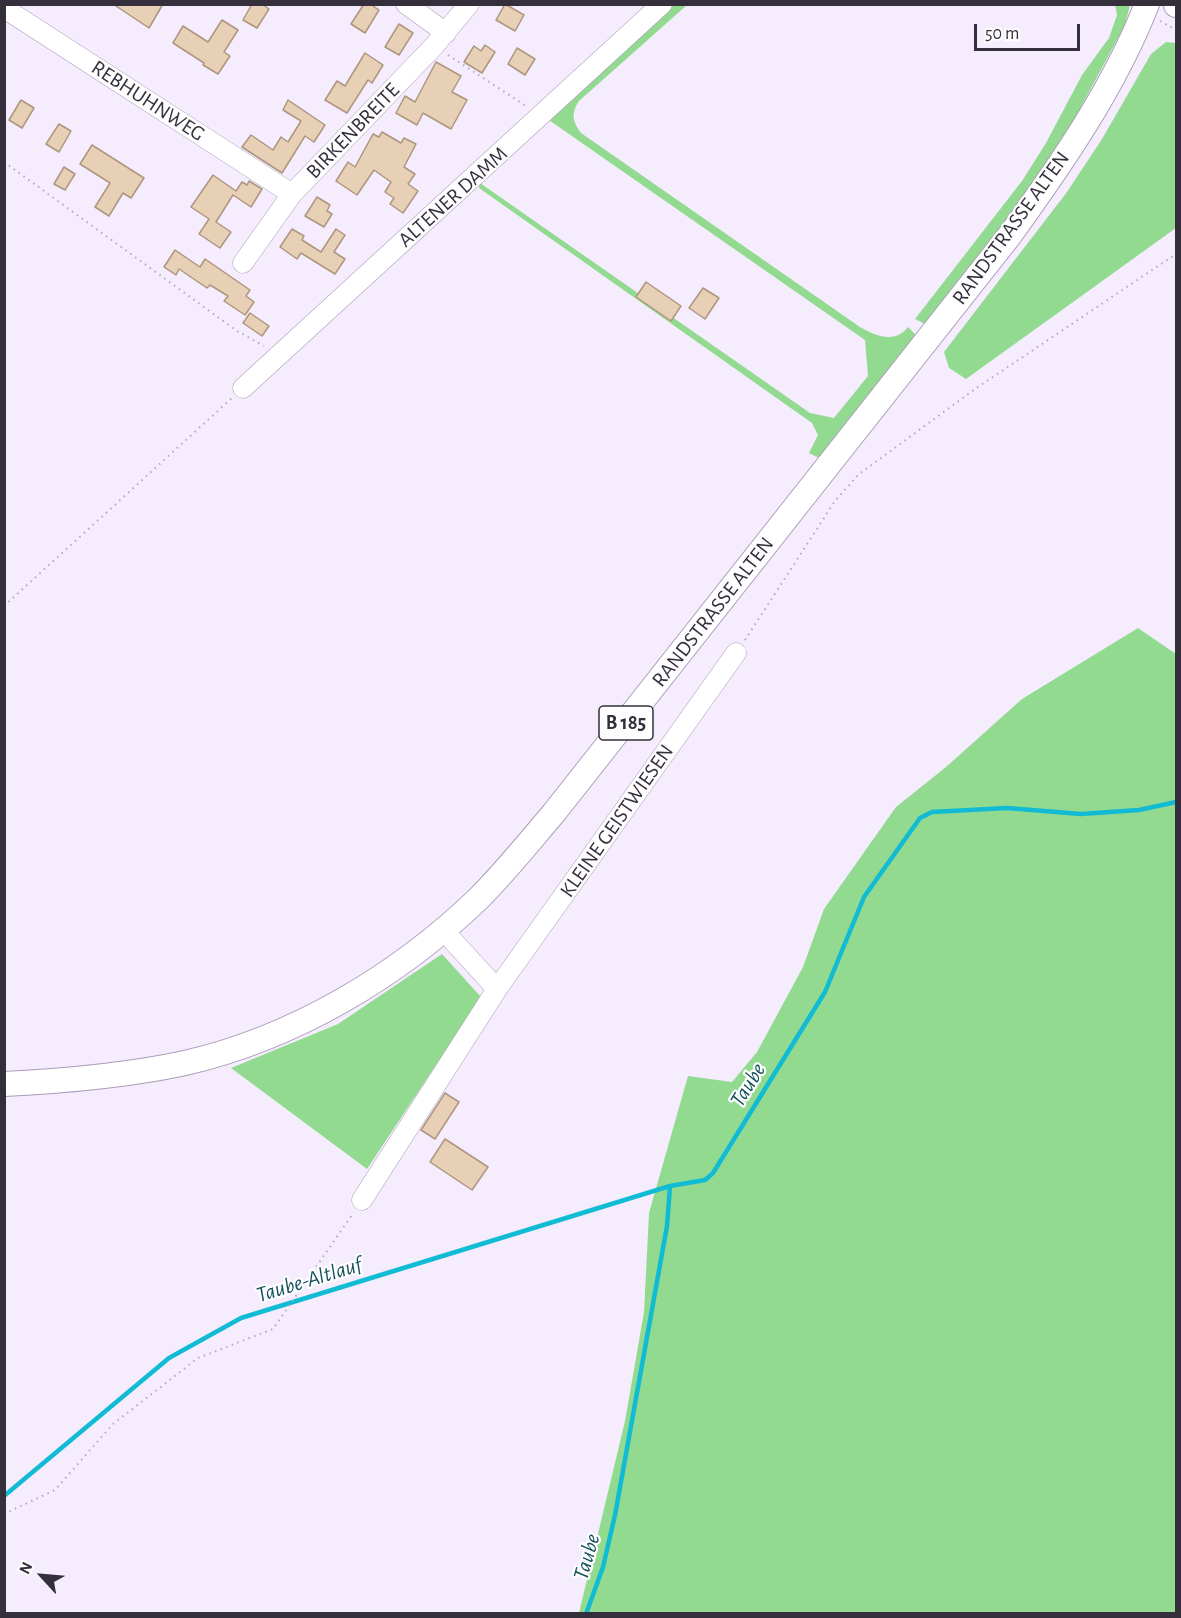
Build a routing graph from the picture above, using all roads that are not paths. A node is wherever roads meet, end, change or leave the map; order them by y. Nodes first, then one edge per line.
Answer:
1 (406, 4) edge
2 (470, 4) edge
3 (662, 4) edge
4 (1147, 4) edge
5 (4, 8) edge
6 (440, 39) junction
7 (292, 194) junction
8 (243, 263) dead end
9 (243, 388) road end
10 (736, 653) road end
11 (443, 930) junction
12 (497, 989) junction
13 (4, 1084) edge
14 (362, 1200) road end

1 - 6 street
2 - 6 street, BIRKENBREITE
3 - 9 street, ALTENER DAMM
4 - 11 main road, RANDSTRASSE ALTEN / B 185
5 - 7 street, REBHUHNWEG
6 - 7 street, BIRKENBREITE
7 - 8 street, BIRKENBREITE
10 - 12 street, KLEINE GEISTWIESEN
11 - 12 street
11 - 13 main road, RANDSTRASSE ALTEN / B 185
12 - 14 street, KLEINE GEISTWIESEN

